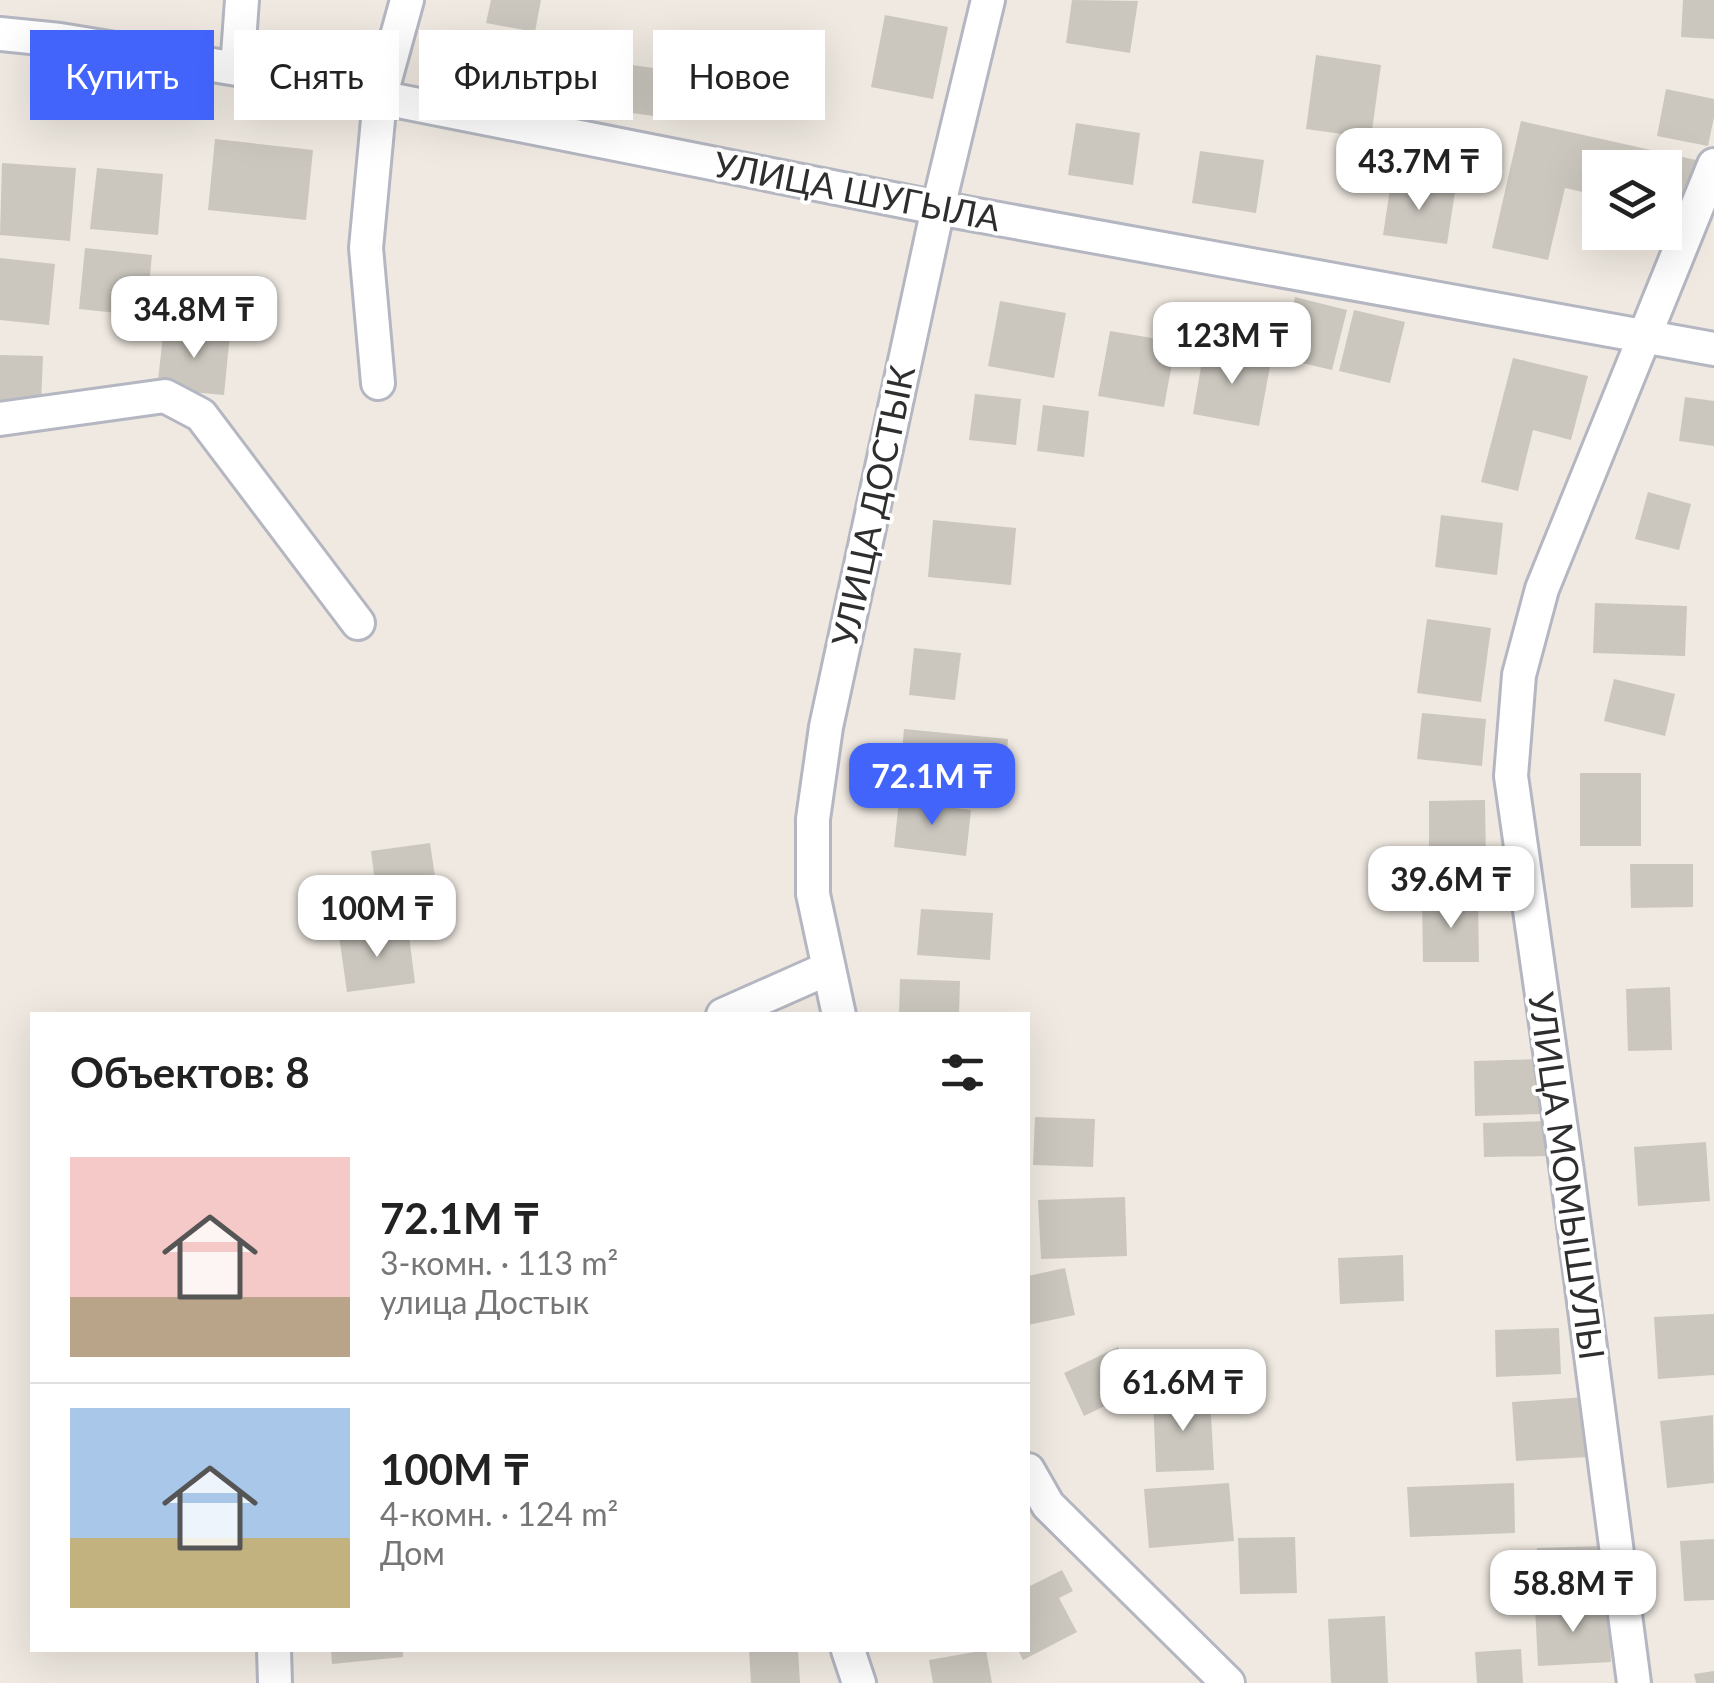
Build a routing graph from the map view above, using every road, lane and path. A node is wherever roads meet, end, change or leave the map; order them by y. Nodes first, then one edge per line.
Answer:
1 (242, 0) edge
2 (407, 0) edge
3 (988, 0) edge
4 (240, 30) edge
5 (399, 30) edge
6 (0, 34) edge
7 (234, 68) edge
8 (399, 102) edge
9 (378, 120) edge
10 (1714, 165) edge
11 (938, 208) junction
12 (1644, 336) junction
13 (1714, 349) edge
14 (378, 383) dead end
15 (0, 419) edge
16 (358, 623) dead end
17 (829, 968) junction
18 (730, 1012) edge
19 (839, 1012) edge
20 (1030, 1474) edge
21 (274, 1652) edge
22 (849, 1652) edge
23 (275, 1683) edge
24 (859, 1683) edge
25 (1228, 1683) edge
26 (1634, 1683) edge

1 - 4 street
2 - 5 street
3 - 11 street, УЛИЦА ДОСТЫК
6 - 7 street, УЛИЦА ШУГЫЛА
8 - 11 street, УЛИЦА ШУГЫЛА
9 - 14 street
10 - 12 street, УЛИЦА МОМЫШУЛЫ
11 - 12 street, УЛИЦА ШУГЫЛА
11 - 17 street, УЛИЦА ДОСТЫК
12 - 13 street, УЛИЦА ШУГЫЛА
12 - 26 street, УЛИЦА МОМЫШУЛЫ
15 - 16 street
17 - 18 street
17 - 19 street, УЛИЦА ДОСТЫК
20 - 25 street
21 - 23 street
22 - 24 street

